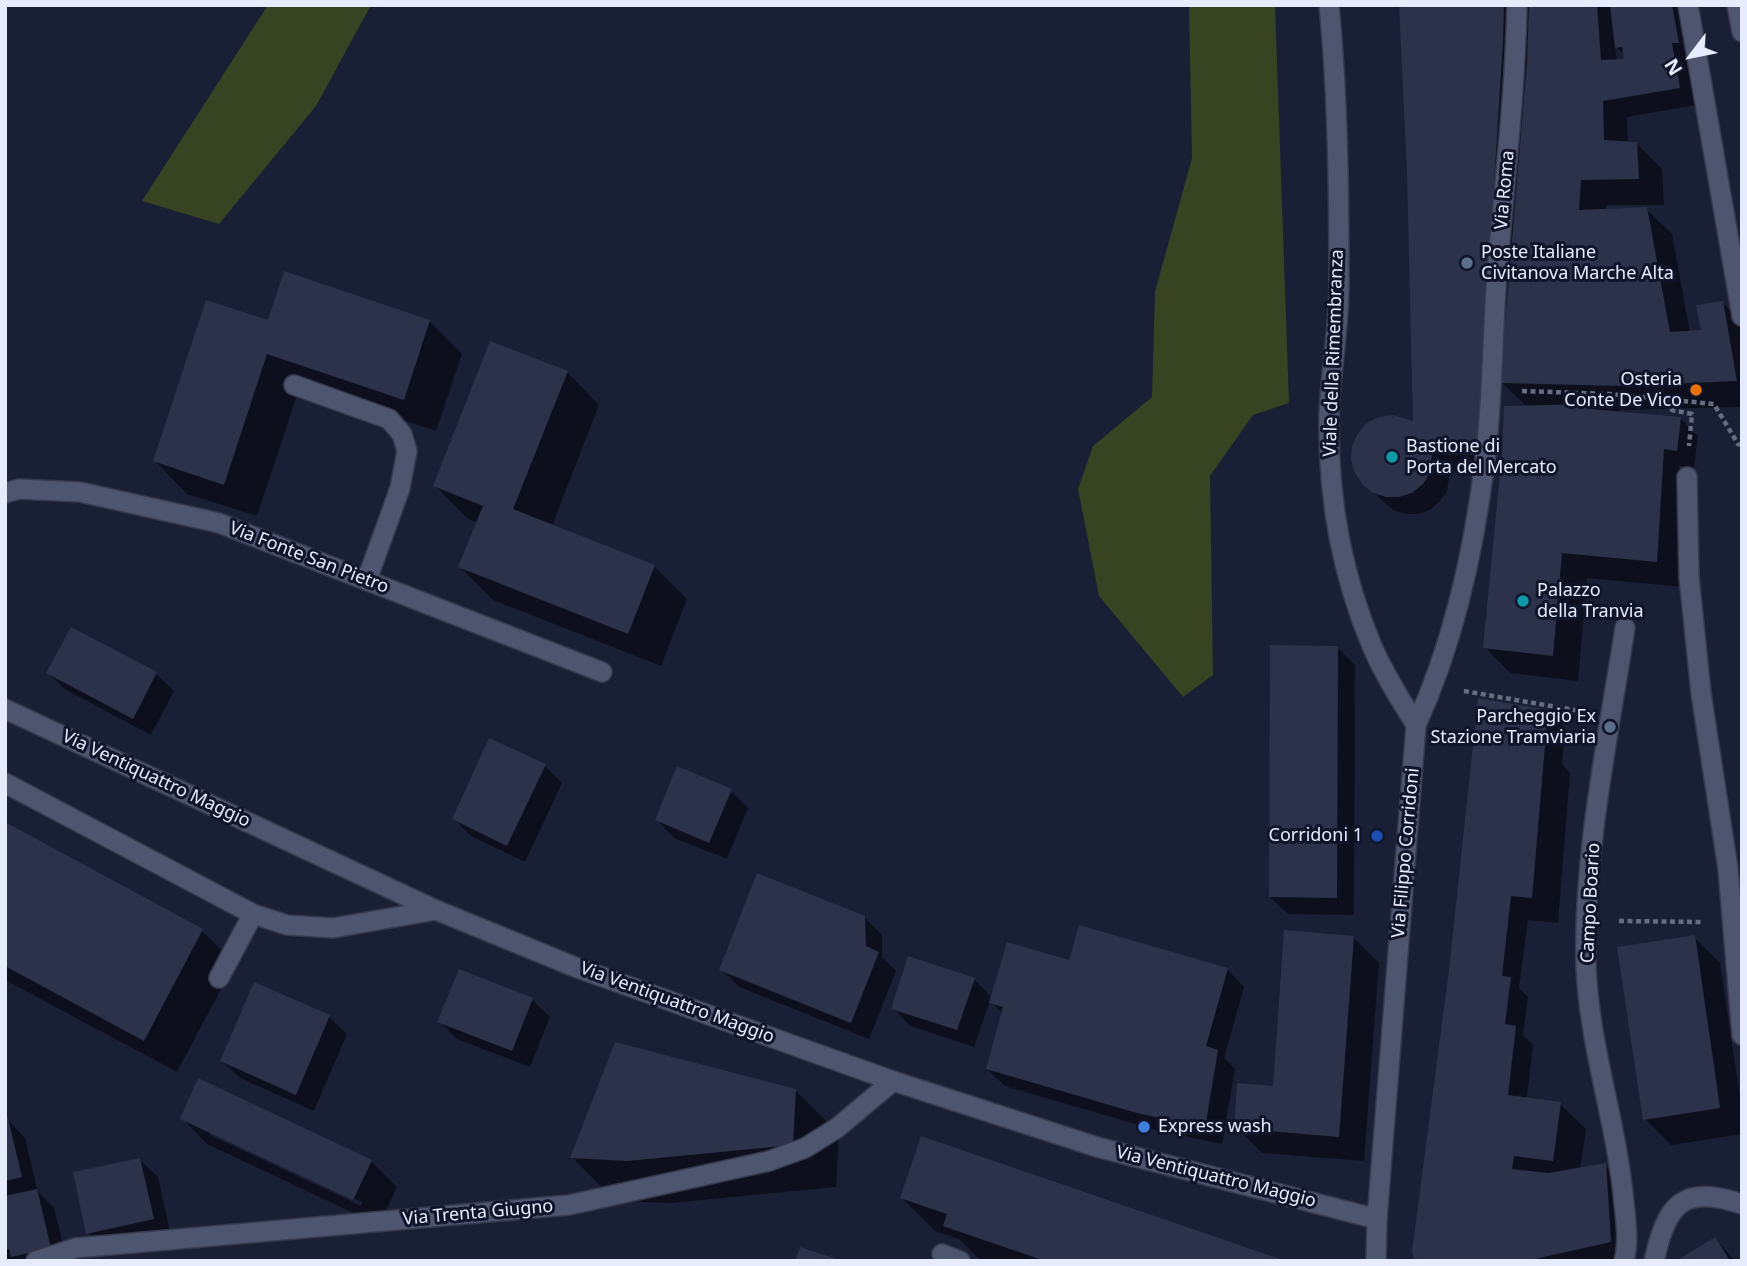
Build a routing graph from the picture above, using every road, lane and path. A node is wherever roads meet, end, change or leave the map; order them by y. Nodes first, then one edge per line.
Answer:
1 (1329, 5) edge
2 (1517, 5) edge
3 (1688, 5) edge
4 (1737, 5) edge
5 (1742, 32) edge
6 (1742, 316) edge
7 (294, 385) dead end
8 (1490, 390) junction
9 (1671, 400) junction
10 (1689, 442) dead end
11 (1742, 445) edge
12 (1486, 459) joint
13 (1686, 477) dead end
14 (5, 493) edge
15 (367, 580) junction
16 (1625, 628) dead end
17 (601, 672) dead end
18 (1478, 694) dead end
19 (5, 709) edge
20 (1612, 716) junction
21 (1416, 725) junction
22 (5, 783) edge
23 (1728, 869) junction
24 (1742, 890) edge
25 (436, 910) junction
26 (253, 914) junction
27 (1586, 921) junction
28 (1732, 923) junction
29 (219, 978) dead end
30 (1742, 1035) edge
31 (893, 1081) junction
32 (1742, 1204) edge
33 (1377, 1219) junction
34 (1374, 1259) edge
35 (36, 1261) edge
36 (1624, 1261) edge
37 (1654, 1261) edge

1 - 21 street, Viale della Rimembranza
2 - 8 street, Via Roma
3 - 6 street
4 - 5 street
7 - 15 street
8 - 9 path
8 - 12 street, Via Roma
9 - 10 path
9 - 11 path
12 - 21 street, Via Filippo Corridoni
13 - 23 street
14 - 15 street, Via Fonte San Pietro
15 - 17 street, Via Fonte San Pietro
16 - 20 street, Campo Boario
18 - 20 path
19 - 25 street, Via Ventiquattro Maggio
20 - 27 street, Campo Boario
21 - 33 street, Via Filippo Corridoni
22 - 26 street
23 - 24 street
23 - 28 street
25 - 26 street
25 - 31 street, Via Ventiquattro Maggio
26 - 29 street
27 - 28 path
27 - 36 street, Campo Boario
28 - 30 street
31 - 33 street, Via Ventiquattro Maggio
31 - 35 street, Via Trenta Giugno
32 - 37 street
33 - 34 street, Via Filippo Corridoni

